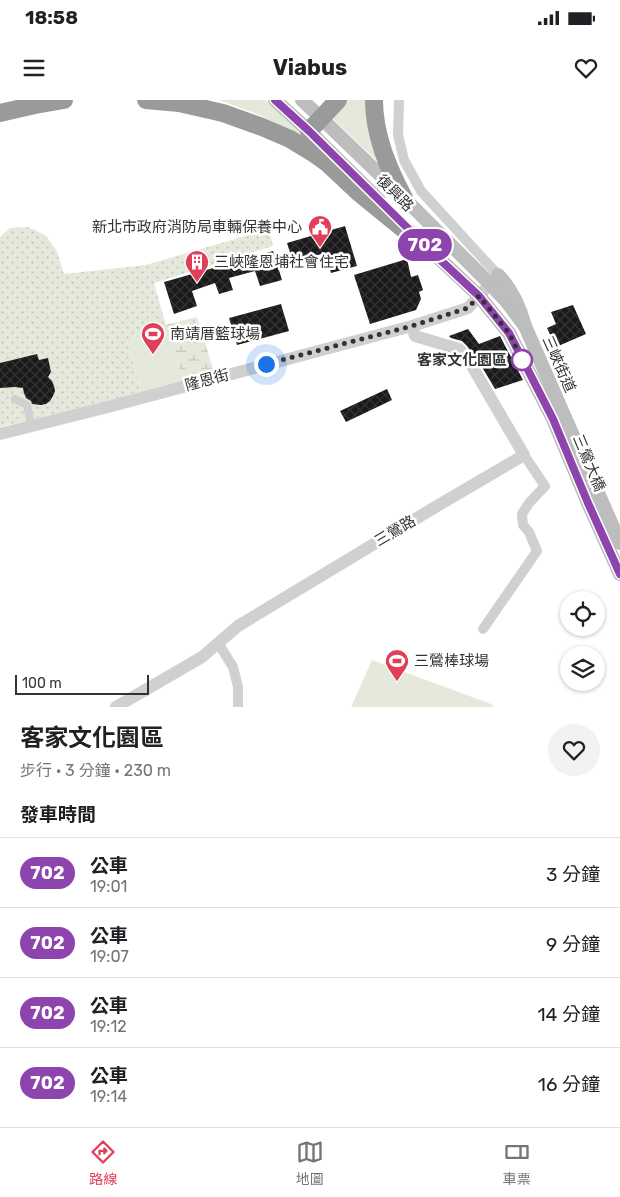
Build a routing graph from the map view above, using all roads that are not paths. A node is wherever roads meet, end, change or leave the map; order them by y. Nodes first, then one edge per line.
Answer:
1 (64, 100) edge
2 (146, 100) edge
3 (275, 100) edge
4 (302, 100) edge
5 (338, 100) edge
6 (374, 100) edge
7 (399, 100) edge
8 (0, 113) edge
9 (322, 118) junction
10 (309, 131) junction
11 (404, 198) junction
12 (434, 254) junction
13 (494, 280) junction
14 (479, 296) junction
15 (412, 326) junction
16 (524, 326) joint
17 (509, 333) joint
18 (15, 398) dead end
19 (558, 417) junction
20 (31, 426) junction
21 (0, 434) edge
22 (524, 455) junction
23 (620, 543) edge
24 (620, 574) edge
25 (483, 629) dead end
26 (218, 643) junction
27 (116, 707) edge
28 (238, 707) edge

1 - 8 highway
2 - 12 highway
3 - 10 main road, 復興路
4 - 9 main road, 復興路
5 - 9 highway
6 - 11 highway
7 - 13 street
9 - 10 highway
9 - 11 main road, 復興路
10 - 12 main road, 復興路
11 - 13 main road, 復興路
12 - 14 main road, 復興路
13 - 14 street, 隆恩街
13 - 16 main road, 復興路
14 - 15 street, 隆恩街
14 - 17 main road, 復興路
15 - 20 street, 隆恩街
15 - 22 street
16 - 19 main road, 三峽街道
17 - 19 main road, 三峽街道
18 - 20 street
19 - 23 main road, 三鶯大橋
19 - 24 main road, 三鶯大橋
20 - 21 street, 隆恩街
22 - 25 street
22 - 26 street, 三鶯路
26 - 27 street, 三鶯路
26 - 28 street

